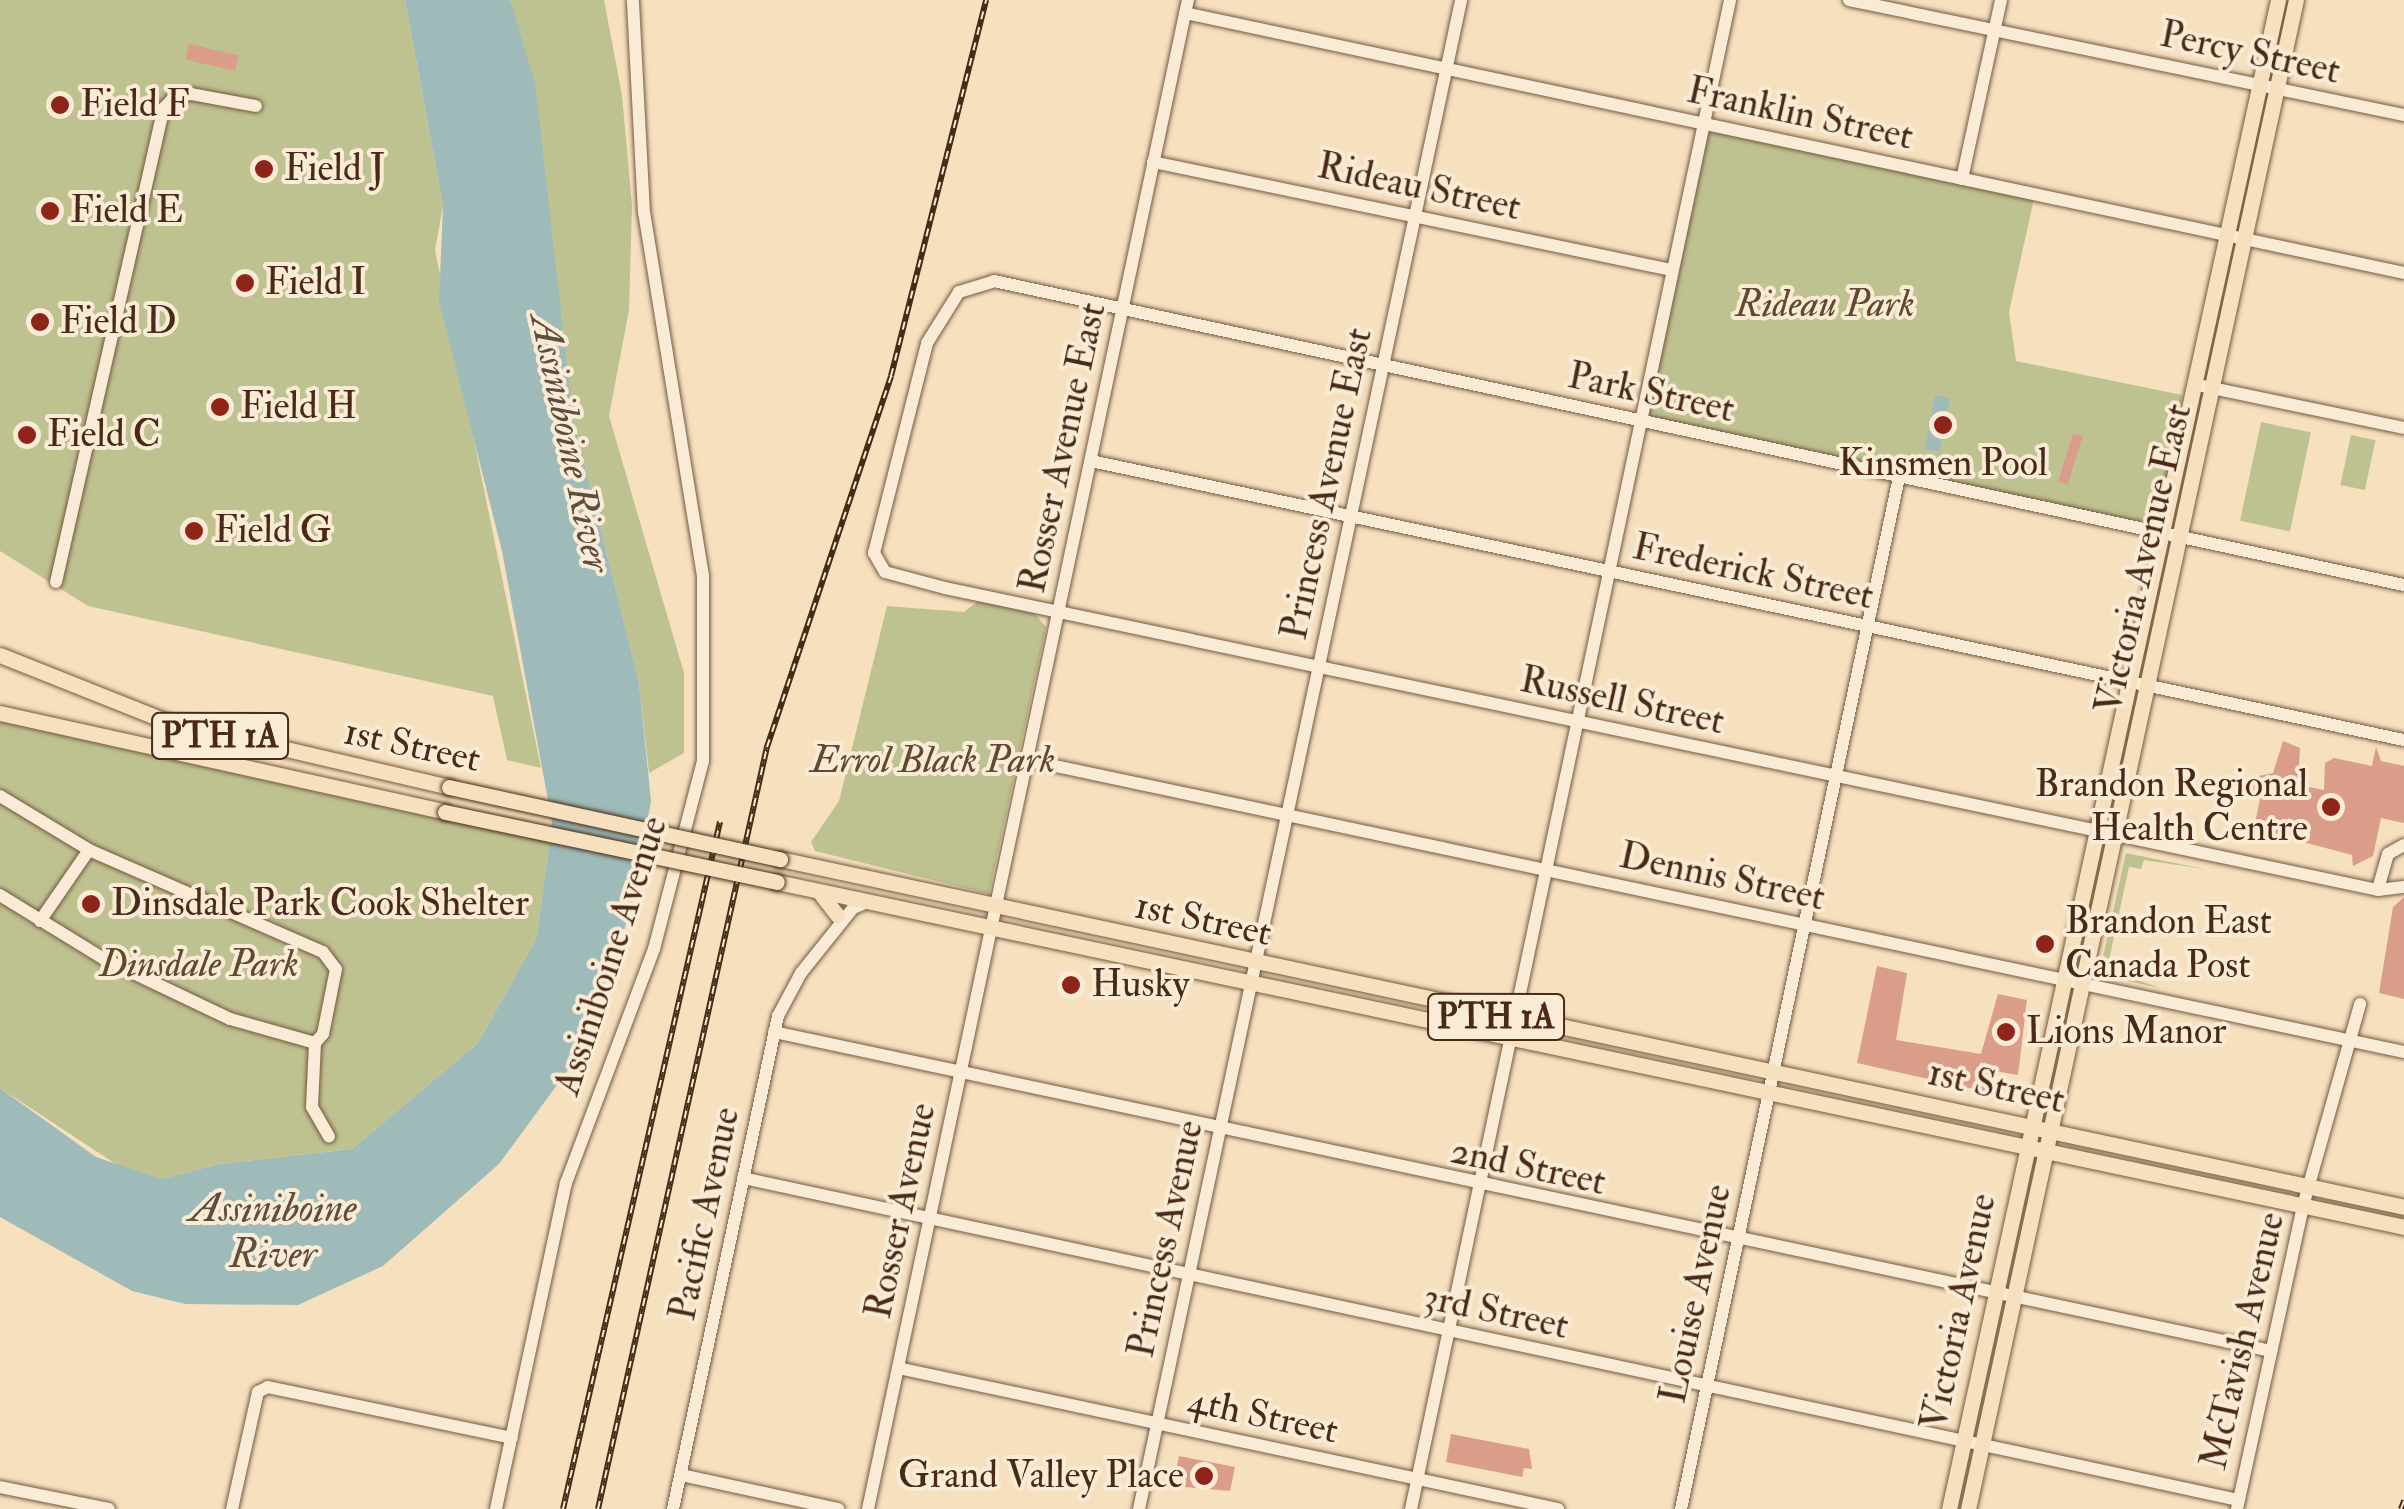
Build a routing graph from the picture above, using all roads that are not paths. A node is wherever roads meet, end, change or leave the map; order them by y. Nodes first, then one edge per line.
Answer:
1 (633, 0) edge
2 (1462, 0) edge
3 (1730, 0) edge
4 (1850, 0) edge
5 (2001, 0) edge
6 (2278, 0) edge
7 (2296, 0) edge
8 (1186, 6) edge
9 (1994, 31) junction
10 (1447, 70) junction
11 (2258, 86) junction
12 (2278, 88) junction
13 (256, 106) dead end
14 (2404, 115) edge
15 (1704, 124) junction
16 (1153, 162) junction
17 (1962, 179) junction
18 (1414, 216) junction
19 (2227, 234) junction
20 (2248, 240) junction
21 (1672, 270) junction
22 (2404, 273) edge
23 (1122, 311) junction
24 (1383, 367) junction
25 (2198, 385) junction
26 (2216, 389) junction
27 (1641, 421) junction
28 (2404, 428) edge
29 (1090, 461) junction
30 (1899, 477) junction
31 (1351, 517) junction
32 (2166, 532) junction
33 (2184, 536) junction
34 (876, 547) joint
35 (1610, 572) junction
36 (56, 582) dead end
37 (2404, 585) edge
38 (1059, 612) junction
39 (1868, 627) junction
40 (0, 656) edge
41 (1318, 667) junction
42 (2131, 682) junction
43 (2148, 686) junction
44 (0, 713) edge
45 (1578, 724) junction
46 (2404, 740) edge
47 (1027, 760) junction
48 (1836, 776) junction
49 (0, 796) edge
50 (1288, 816) junction
51 (2107, 834) junction
52 (2404, 845) edge
53 (88, 850) junction
54 (1547, 871) junction
55 (2404, 887) edge
56 (812, 889) junction
57 (2378, 890) junction
58 (0, 895) edge
59 (842, 895) junction
60 (940, 896) junction
61 (876, 902) junction
62 (996, 908) junction
63 (837, 915) junction
64 (40, 921) junction
65 (1803, 925) junction
66 (992, 926) junction
67 (826, 946) junction
68 (1256, 963) junction
69 (2066, 980) junction
70 (1252, 981) junction
71 (2084, 985) junction
72 (2360, 1004) dead end
73 (1516, 1022) junction
74 (774, 1032) junction
75 (1512, 1040) junction
76 (2348, 1040) junction
77 (315, 1043) junction
78 (2404, 1052) edge
79 (961, 1072) junction
80 (1774, 1073) junction
81 (1770, 1091) junction
82 (2033, 1128) junction
83 (1220, 1129) junction
84 (2052, 1132) junction
85 (329, 1136) dead end
86 (2029, 1147) junction
87 (2048, 1151) junction
88 (743, 1178) junction
89 (1480, 1188) junction
90 (2312, 1188) junction
91 (2302, 1206) junction
92 (2404, 1207) edge
93 (930, 1220) junction
94 (2404, 1228) edge
95 (1738, 1242) junction
96 (1188, 1278) junction
97 (1997, 1292) junction
98 (2016, 1296) junction
99 (1449, 1333) junction
100 (2271, 1352) junction
101 (898, 1368) junction
102 (1707, 1387) junction
103 (1157, 1425) junction
104 (512, 1438) junction
105 (1964, 1441) junction
106 (1982, 1445) junction
107 (681, 1474) junction
108 (1418, 1479) junction
109 (0, 1487) edge
110 (2238, 1505) edge
111 (109, 1509) edge
112 (232, 1509) edge
113 (496, 1509) edge
114 (674, 1509) edge
115 (838, 1509) edge
116 (868, 1509) edge
117 (1139, 1509) edge
118 (1412, 1509) edge
119 (1558, 1509) edge
120 (1681, 1509) edge
121 (1949, 1509) edge
122 (1968, 1509) edge

1 - 104 street, Assiniboine Avenue
2 - 10 street, Princess Avenue East
3 - 15 street
4 - 9 street, Percy Street
5 - 9 street
6 - 11 main road, Victoria Avenue East
7 - 12 main road, Victoria Avenue East
8 - 10 street, Franklin Street
8 - 16 street, Rosser Avenue East
9 - 11 street, Percy Street
9 - 17 street
10 - 15 street, Franklin Street
10 - 18 street, Princess Avenue East
11 - 12 street, Percy Street
11 - 19 main road, Victoria Avenue East
12 - 14 street, Percy Street
12 - 20 main road, Victoria Avenue East
13 - 36 street
15 - 17 street, Franklin Street
15 - 21 street
16 - 18 street, Rideau Street
16 - 23 street, Rosser Avenue East
17 - 19 street, Franklin Street
18 - 21 street, Rideau Street
18 - 24 street, Princess Avenue East
19 - 20 street, Franklin Street
19 - 25 main road, Victoria Avenue East
20 - 22 street, Franklin Street
20 - 26 main road, Victoria Avenue East
21 - 27 street
23 - 24 street, Park Street
23 - 29 street, Rosser Avenue East
23 - 34 street, Park Street
24 - 27 street, Park Street
24 - 31 street, Princess Avenue East
25 - 26 street
25 - 32 main road, Victoria Avenue East
26 - 28 street
26 - 33 main road, Victoria Avenue East
27 - 30 street, Park Street
27 - 35 street
29 - 31 street, Frederick Street
29 - 38 street, Rosser Avenue East
30 - 32 street, Park Street
30 - 39 street, Louise Avenue
31 - 35 street, Frederick Street
31 - 41 street, Princess Avenue East
32 - 33 street, Park Street
32 - 42 main road, Victoria Avenue East
33 - 37 street, Park Street
33 - 43 main road, Victoria Avenue East
34 - 38 street, Russell Street
35 - 39 street, Frederick Street
35 - 45 street
38 - 41 street, Russell Street
38 - 47 street, Rosser Avenue East
39 - 42 street, Frederick Street
39 - 48 street, Louise Avenue
40 - 60 main road, 1st Street / PTH 1A, bridge
41 - 45 street, Russell Street
41 - 50 street, Princess Avenue East
42 - 43 street, Frederick Street
42 - 51 main road, Victoria Avenue East
43 - 46 street, Frederick Street
43 - 51 main road, Victoria Avenue East
44 - 56 main road, 1st Street / PTH 1A, bridge
45 - 48 street, Russell Street
45 - 54 street
47 - 50 street, Dennis Street
47 - 62 street, Rosser Avenue East
48 - 51 street, Russell Street
48 - 65 street, Louise Avenue
49 - 53 street
50 - 54 street, Dennis Street
50 - 68 street, Princess Avenue East
51 - 57 street, Russell Street
51 - 69 main road, Victoria Avenue East
51 - 71 main road, Victoria Avenue East
52 - 57 street
53 - 64 street
53 - 77 street
54 - 65 street, Dennis Street
54 - 73 street
55 - 57 street, Russell Street
56 - 59 main road, 1st Street / PTH 1A
56 - 63 main road
58 - 64 street
59 - 60 main road
59 - 61 main road, 1st Street / PTH 1A
59 - 63 street, Pacific Avenue
60 - 62 main road, 1st Street / PTH 1A
61 - 66 main road, 1st Street / PTH 1A
61 - 67 street, Pacific Avenue
62 - 66 street, Rosser Avenue
62 - 68 main road, 1st Street / PTH 1A
63 - 67 street, Pacific Avenue
64 - 77 street
65 - 69 street, Dennis Street
65 - 80 street, Louise Avenue
66 - 70 main road, 1st Street / PTH 1A
66 - 79 street, Rosser Avenue
67 - 74 street, Pacific Avenue
68 - 70 street, Princess Avenue East
68 - 73 main road, 1st Street / PTH 1A
69 - 71 street, Dennis Street
69 - 82 main road, Victoria Avenue East
70 - 75 main road, 1st Street / PTH 1A
70 - 83 street, Princess Avenue
71 - 76 street, Dennis Street
71 - 84 main road, Victoria Avenue East
72 - 76 street, McTavish Avenue
73 - 75 street
73 - 80 main road, 1st Street / PTH 1A
74 - 79 street, 2nd Street
74 - 88 street, Pacific Avenue
75 - 81 main road, 1st Street / PTH 1A
75 - 89 street
76 - 78 street, Dennis Street
76 - 90 street, McTavish Avenue
77 - 85 street
79 - 83 street, 2nd Street
79 - 93 street, Rosser Avenue
80 - 81 street, Louise Avenue
80 - 82 main road, 1st Street / PTH 1A
81 - 86 main road, 1st Street / PTH 1A
81 - 95 street, Louise Avenue
82 - 84 main road, 1st Street / PTH 1A
82 - 86 main road, Victoria Avenue
83 - 89 street, 2nd Street
83 - 96 street, Princess Avenue
84 - 87 main road, Victoria Avenue
84 - 90 main road, 1st Street
86 - 87 main road, 1st Street / PTH 1A
86 - 97 main road, Victoria Avenue
87 - 91 main road, 1st Street
87 - 98 main road, Victoria Avenue
88 - 93 street, 3rd Street
88 - 107 street, Pacific Avenue
89 - 95 street, 2nd Street
89 - 99 street
90 - 91 street, McTavish Avenue
90 - 92 main road, 1st Street
91 - 94 main road, 1st Street
91 - 100 street, McTavish Avenue
93 - 96 street, 3rd Street
93 - 101 street, Rosser Avenue
95 - 97 street, 2nd Street
95 - 102 street, Louise Avenue
96 - 99 street, 3rd Street
96 - 103 street, Princess Avenue
97 - 98 street, 2nd Street
97 - 105 main road, Victoria Avenue
98 - 100 street, 2nd Street
98 - 106 main road, Victoria Avenue
99 - 102 street, 3rd Street
99 - 108 street
100 - 110 street, McTavish Avenue
101 - 103 street, 4th Street
101 - 116 street, Rosser Avenue
102 - 105 street, 3rd Street
102 - 120 street, Louise Avenue
103 - 108 street, 4th Street
103 - 117 street, Princess Avenue
104 - 112 street
104 - 113 street, Assiniboine Avenue
105 - 106 street, 3rd Street
105 - 121 main road, Victoria Avenue
106 - 110 street, 3rd Street
106 - 122 main road, Victoria Avenue
107 - 114 street, Pacific Avenue
107 - 115 street
108 - 118 street
108 - 119 street, 4th Street
109 - 111 street

